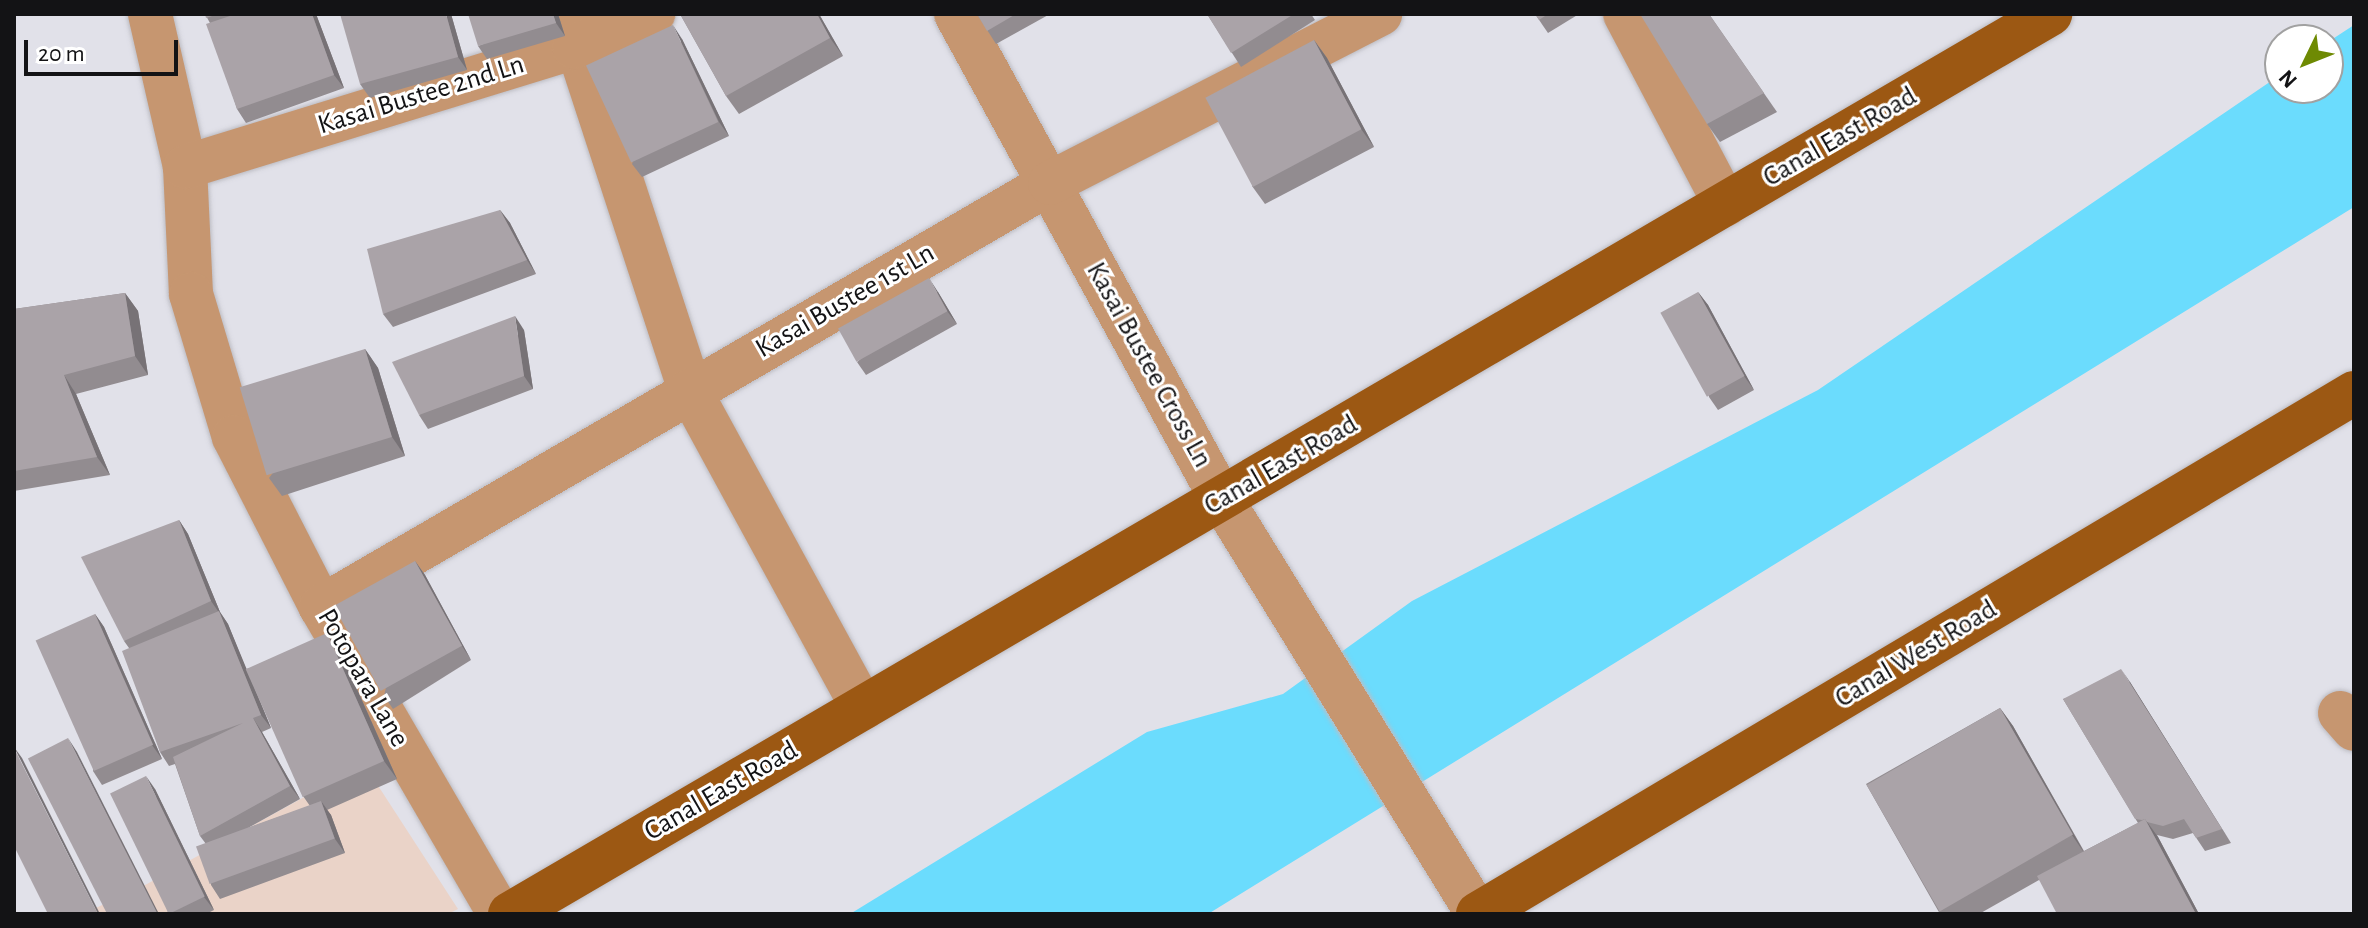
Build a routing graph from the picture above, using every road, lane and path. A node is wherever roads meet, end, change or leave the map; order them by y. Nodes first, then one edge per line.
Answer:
1 (150, 14) edge
2 (653, 14) edge
3 (956, 14) edge
4 (1380, 14) edge
5 (1625, 14) edge
6 (2050, 14) edge
7 (570, 31) edge
8 (185, 167) junction
9 (1050, 183) junction
10 (1725, 204) junction
11 (690, 391) junction
12 (2354, 393) edge
13 (1222, 500) junction
14 (321, 607) junction
15 (863, 708) junction
16 (500, 914) edge
17 (510, 914) edge
18 (1478, 914) edge

1 - 8 street
2 - 7 street, Kasai Bustee 2nd Ln
3 - 9 street, Kasai Bustee Cross Ln
4 - 9 street, Kasai Bustee 1st Ln
5 - 10 street
6 - 10 main road, Canal East Road
7 - 8 street, Kasai Bustee 2nd Ln
7 - 11 street
8 - 14 street, Potopara Lane
9 - 11 street, Kasai Bustee 1st Ln
9 - 13 street, Kasai Bustee Cross Ln
10 - 13 main road, Canal East Road
11 - 14 street, Kasai Bustee 1st Ln
11 - 15 street
12 - 18 main road, Canal West Road
13 - 15 main road, Canal East Road
13 - 18 street, Kasai Bustee Cross Ln
14 - 16 street, Potopara Lane
15 - 17 main road, Canal East Road

